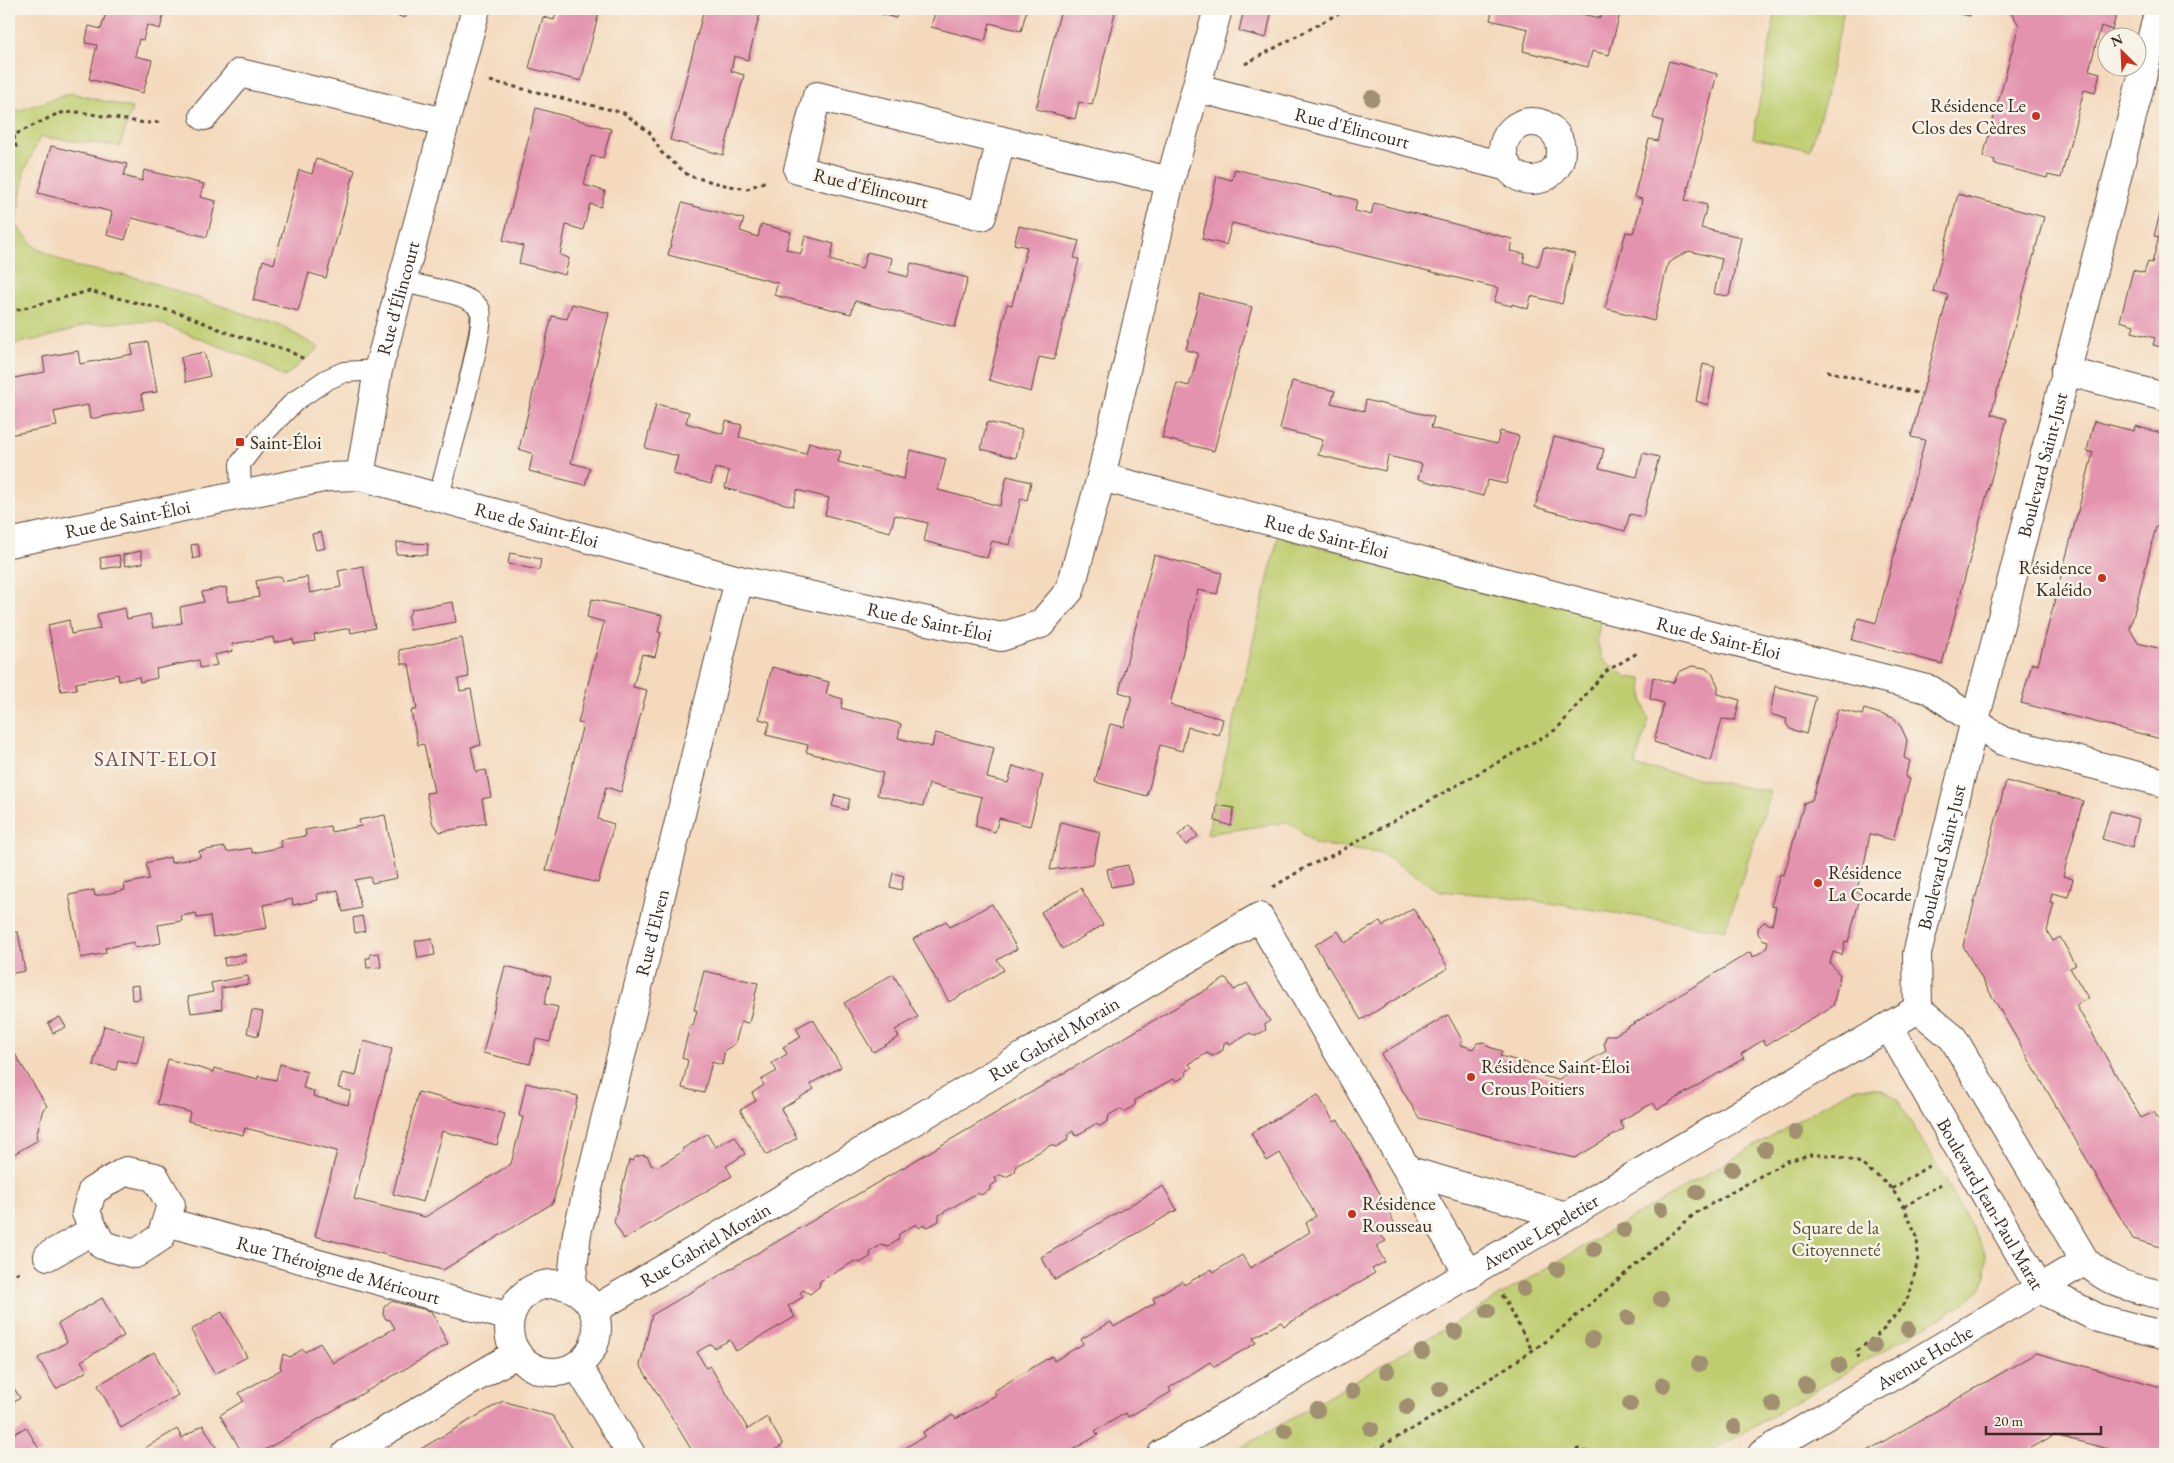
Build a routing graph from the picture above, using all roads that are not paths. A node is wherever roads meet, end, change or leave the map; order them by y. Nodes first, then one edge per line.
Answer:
1 (476, 9) edge
2 (1218, 9) edge
3 (2159, 9) edge
4 (1209, 91) junction
5 (204, 116) dead end
6 (446, 122) junction
7 (1001, 140) junction
8 (1508, 167) dead end
9 (1170, 181) junction
10 (402, 282) junction
11 (378, 370) junction
12 (2065, 372) junction
13 (2165, 397) edge
14 (360, 476) junction
15 (1101, 477) junction
16 (242, 494) junction
17 (438, 499) junction
18 (9, 542) edge
19 (739, 580) junction
20 (1975, 720) junction
21 (2165, 783) edge
22 (1918, 1009) junction
23 (1889, 1027) junction
24 (1408, 1170) junction
25 (1566, 1216) junction
26 (167, 1222) junction
27 (94, 1230) junction
28 (48, 1256) dead end
29 (2086, 1261) junction
30 (1469, 1274) junction
31 (570, 1288) junction
32 (2040, 1289) junction
33 (2165, 1296) edge
34 (594, 1310) junction
35 (510, 1318) junction
36 (2165, 1336) edge
37 (516, 1354) junction
38 (577, 1365) junction
39 (346, 1454) edge
40 (631, 1454) edge
41 (1162, 1454) edge
42 (1762, 1454) edge

1 - 6 street, Rue d'Élincourt
2 - 4 street
3 - 12 street, Boulevard Saint-Just
4 - 8 street, Rue d'Élincourt
4 - 9 street
5 - 6 street
6 - 10 street, Rue d'Élincourt
7 - 7 street, Rue d'Élincourt
7 - 9 street, Rue d'Élincourt
9 - 15 street
10 - 11 street, Rue d'Élincourt
10 - 17 lane
11 - 14 street, Rue d'Élincourt
11 - 16 lane
12 - 13 street
12 - 20 street, Boulevard Saint-Just
14 - 16 street, Rue de Saint-Éloi
14 - 17 street, Rue de Saint-Éloi
15 - 19 street, Rue de Saint-Éloi
15 - 20 street, Rue de Saint-Éloi
16 - 18 street, Rue de Saint-Éloi
17 - 19 street, Rue de Saint-Éloi
19 - 31 street, Rue d'Elven
20 - 21 street, Rue de Saint-Éloi
20 - 22 street, Boulevard Saint-Just
22 - 23 street, Avenue Lepeletier
22 - 29 street
23 - 25 street, Avenue Lepeletier
23 - 32 street, Boulevard Jean-Paul Marat
24 - 25 street
24 - 30 street
24 - 34 street, Rue Gabriel Morain
25 - 30 street, Avenue Lepeletier
26 - 27 street
26 - 27 street
26 - 35 street, Rue Théroigne de Méricourt
27 - 28 street
29 - 32 street, Avenue Hoche
29 - 33 street
30 - 41 street, Avenue Lepeletier
31 - 34 street
31 - 35 street
32 - 36 street, Boulevard Jean-Paul Marat
32 - 42 street, Avenue Hoche
34 - 38 street
35 - 37 street
37 - 38 street
37 - 39 street
38 - 40 street

